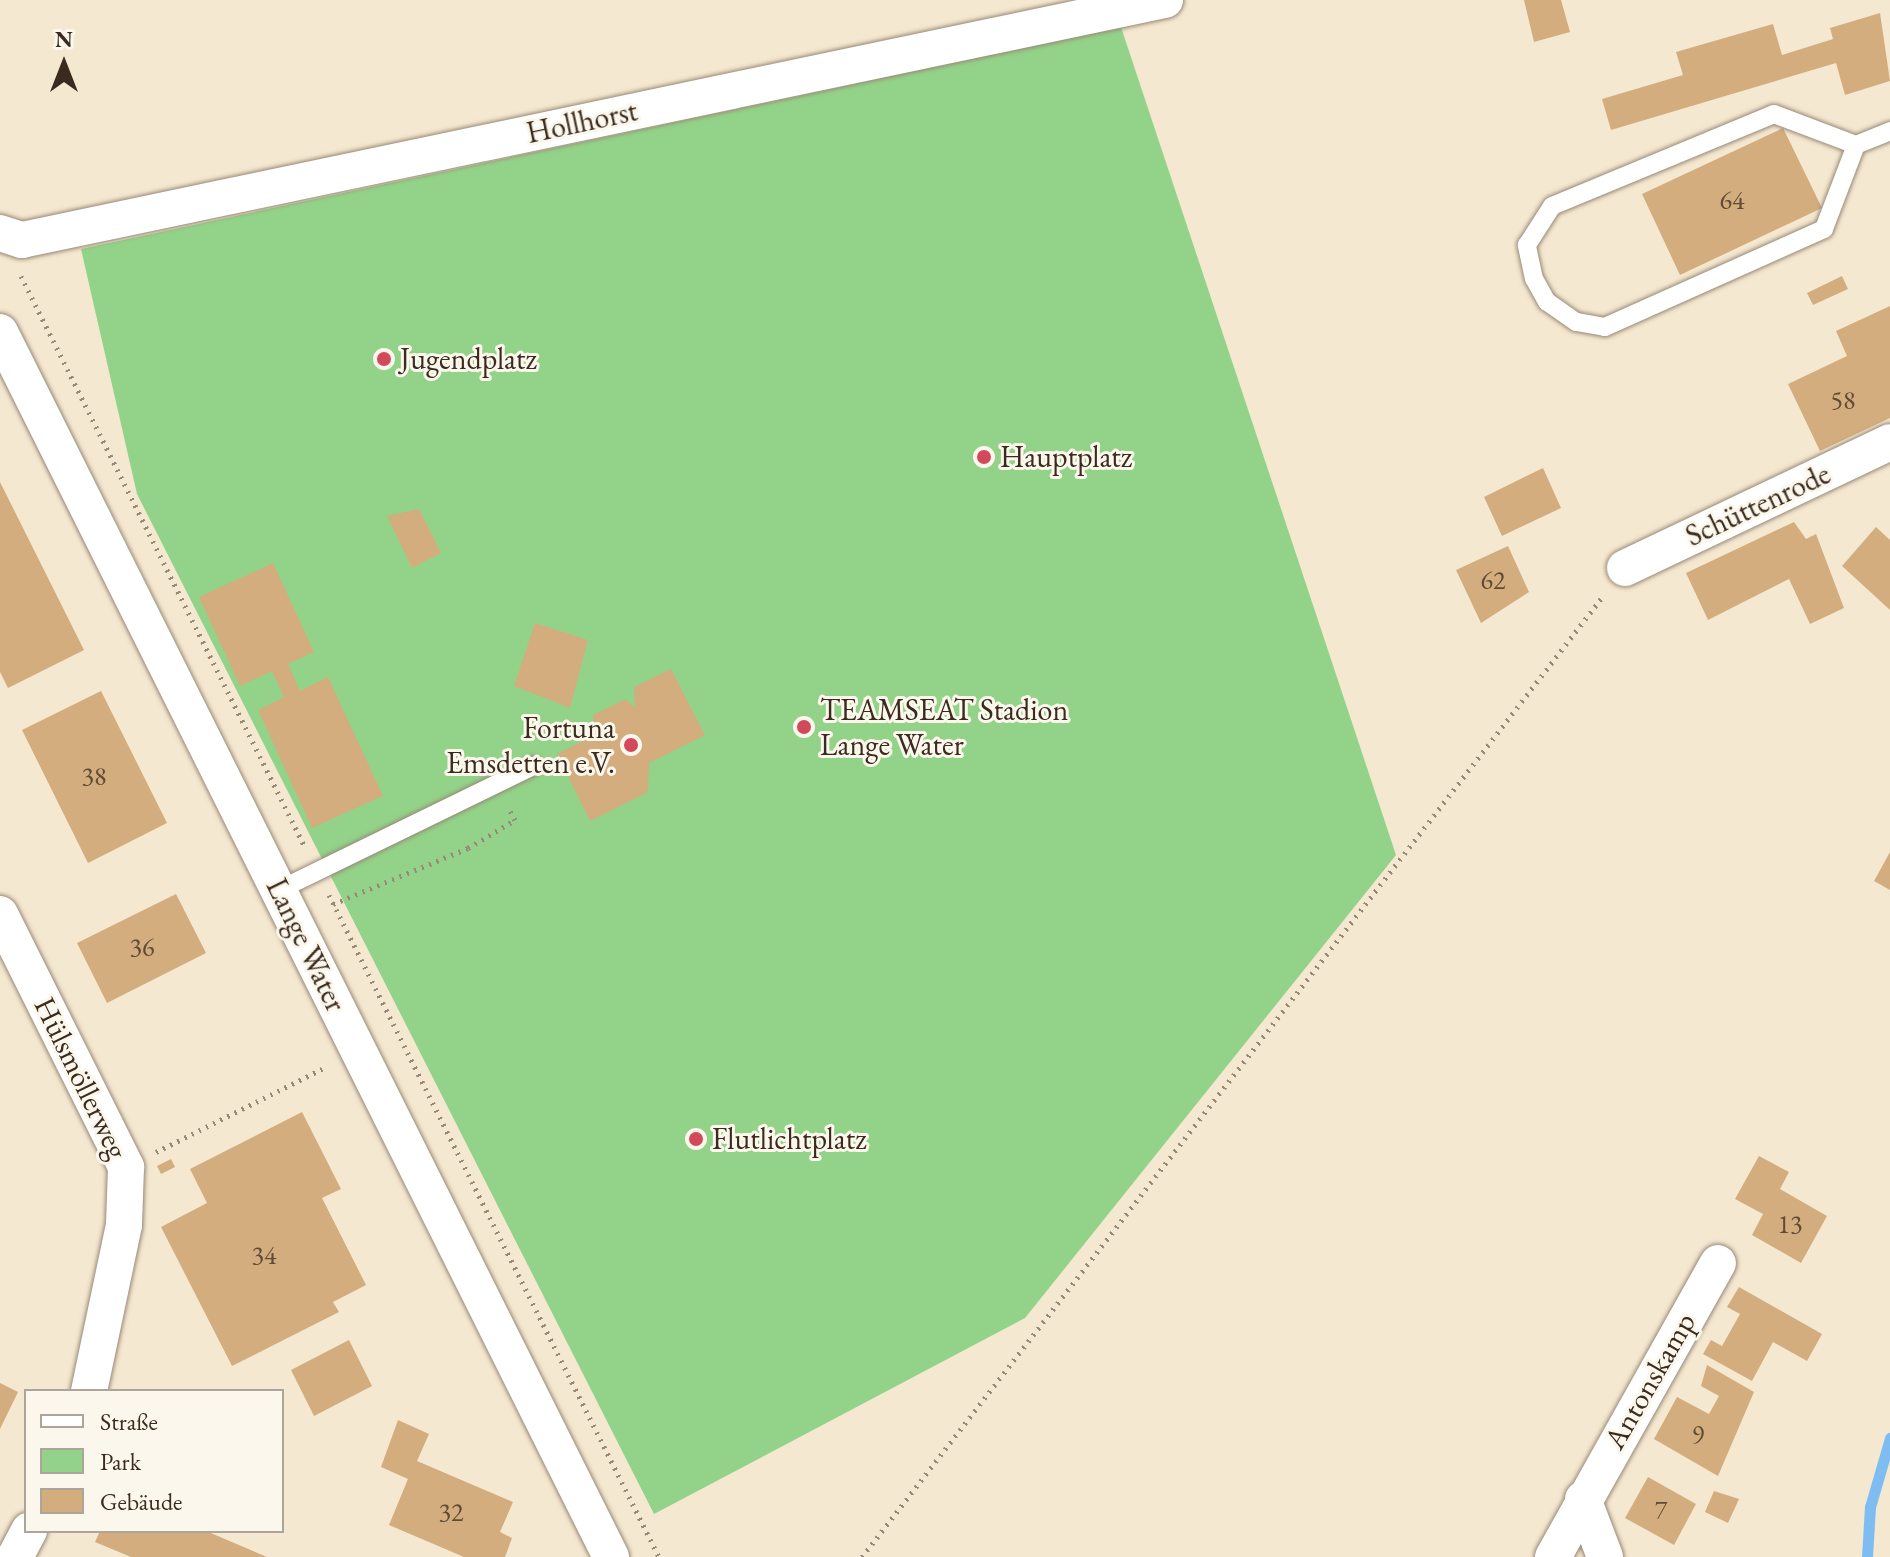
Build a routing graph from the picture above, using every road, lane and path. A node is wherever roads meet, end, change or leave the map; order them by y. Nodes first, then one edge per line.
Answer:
1 (1165, 0) edge
2 (1890, 131) edge
3 (1856, 145) junction
4 (7, 248) edge
5 (0, 332) edge
6 (1890, 442) edge
7 (1625, 568) joint
8 (533, 766) dead end
9 (495, 784) junction
10 (317, 872) junction
11 (279, 890) junction
12 (333, 904) junction
13 (0, 914) edge
14 (358, 1050) junction
15 (126, 1167) junction
16 (1718, 1263) dead end
17 (89, 1389) edge
18 (1583, 1499) junction
19 (28, 1533) edge
20 (15, 1557) edge
21 (611, 1557) edge
22 (659, 1557) edge
23 (862, 1557) edge
24 (1553, 1557) edge
25 (1605, 1557) edge

1 - 4 street, Hollhorst
2 - 3 lane
3 - 3 lane
4 - 10 path
5 - 11 street, Lange Water
6 - 7 street, Schüttenrode
7 - 23 path
8 - 9 lane
9 - 10 lane
9 - 12 path
10 - 11 lane
10 - 12 path
11 - 14 street, Lange Water
12 - 22 path
13 - 15 street, Hülsmöllerweg
14 - 15 path
14 - 21 street, Lange Water
15 - 17 street, Hülsmöllerweg
16 - 18 street, Antonskamp
18 - 24 street, Antonskamp
18 - 25 street
19 - 20 street

